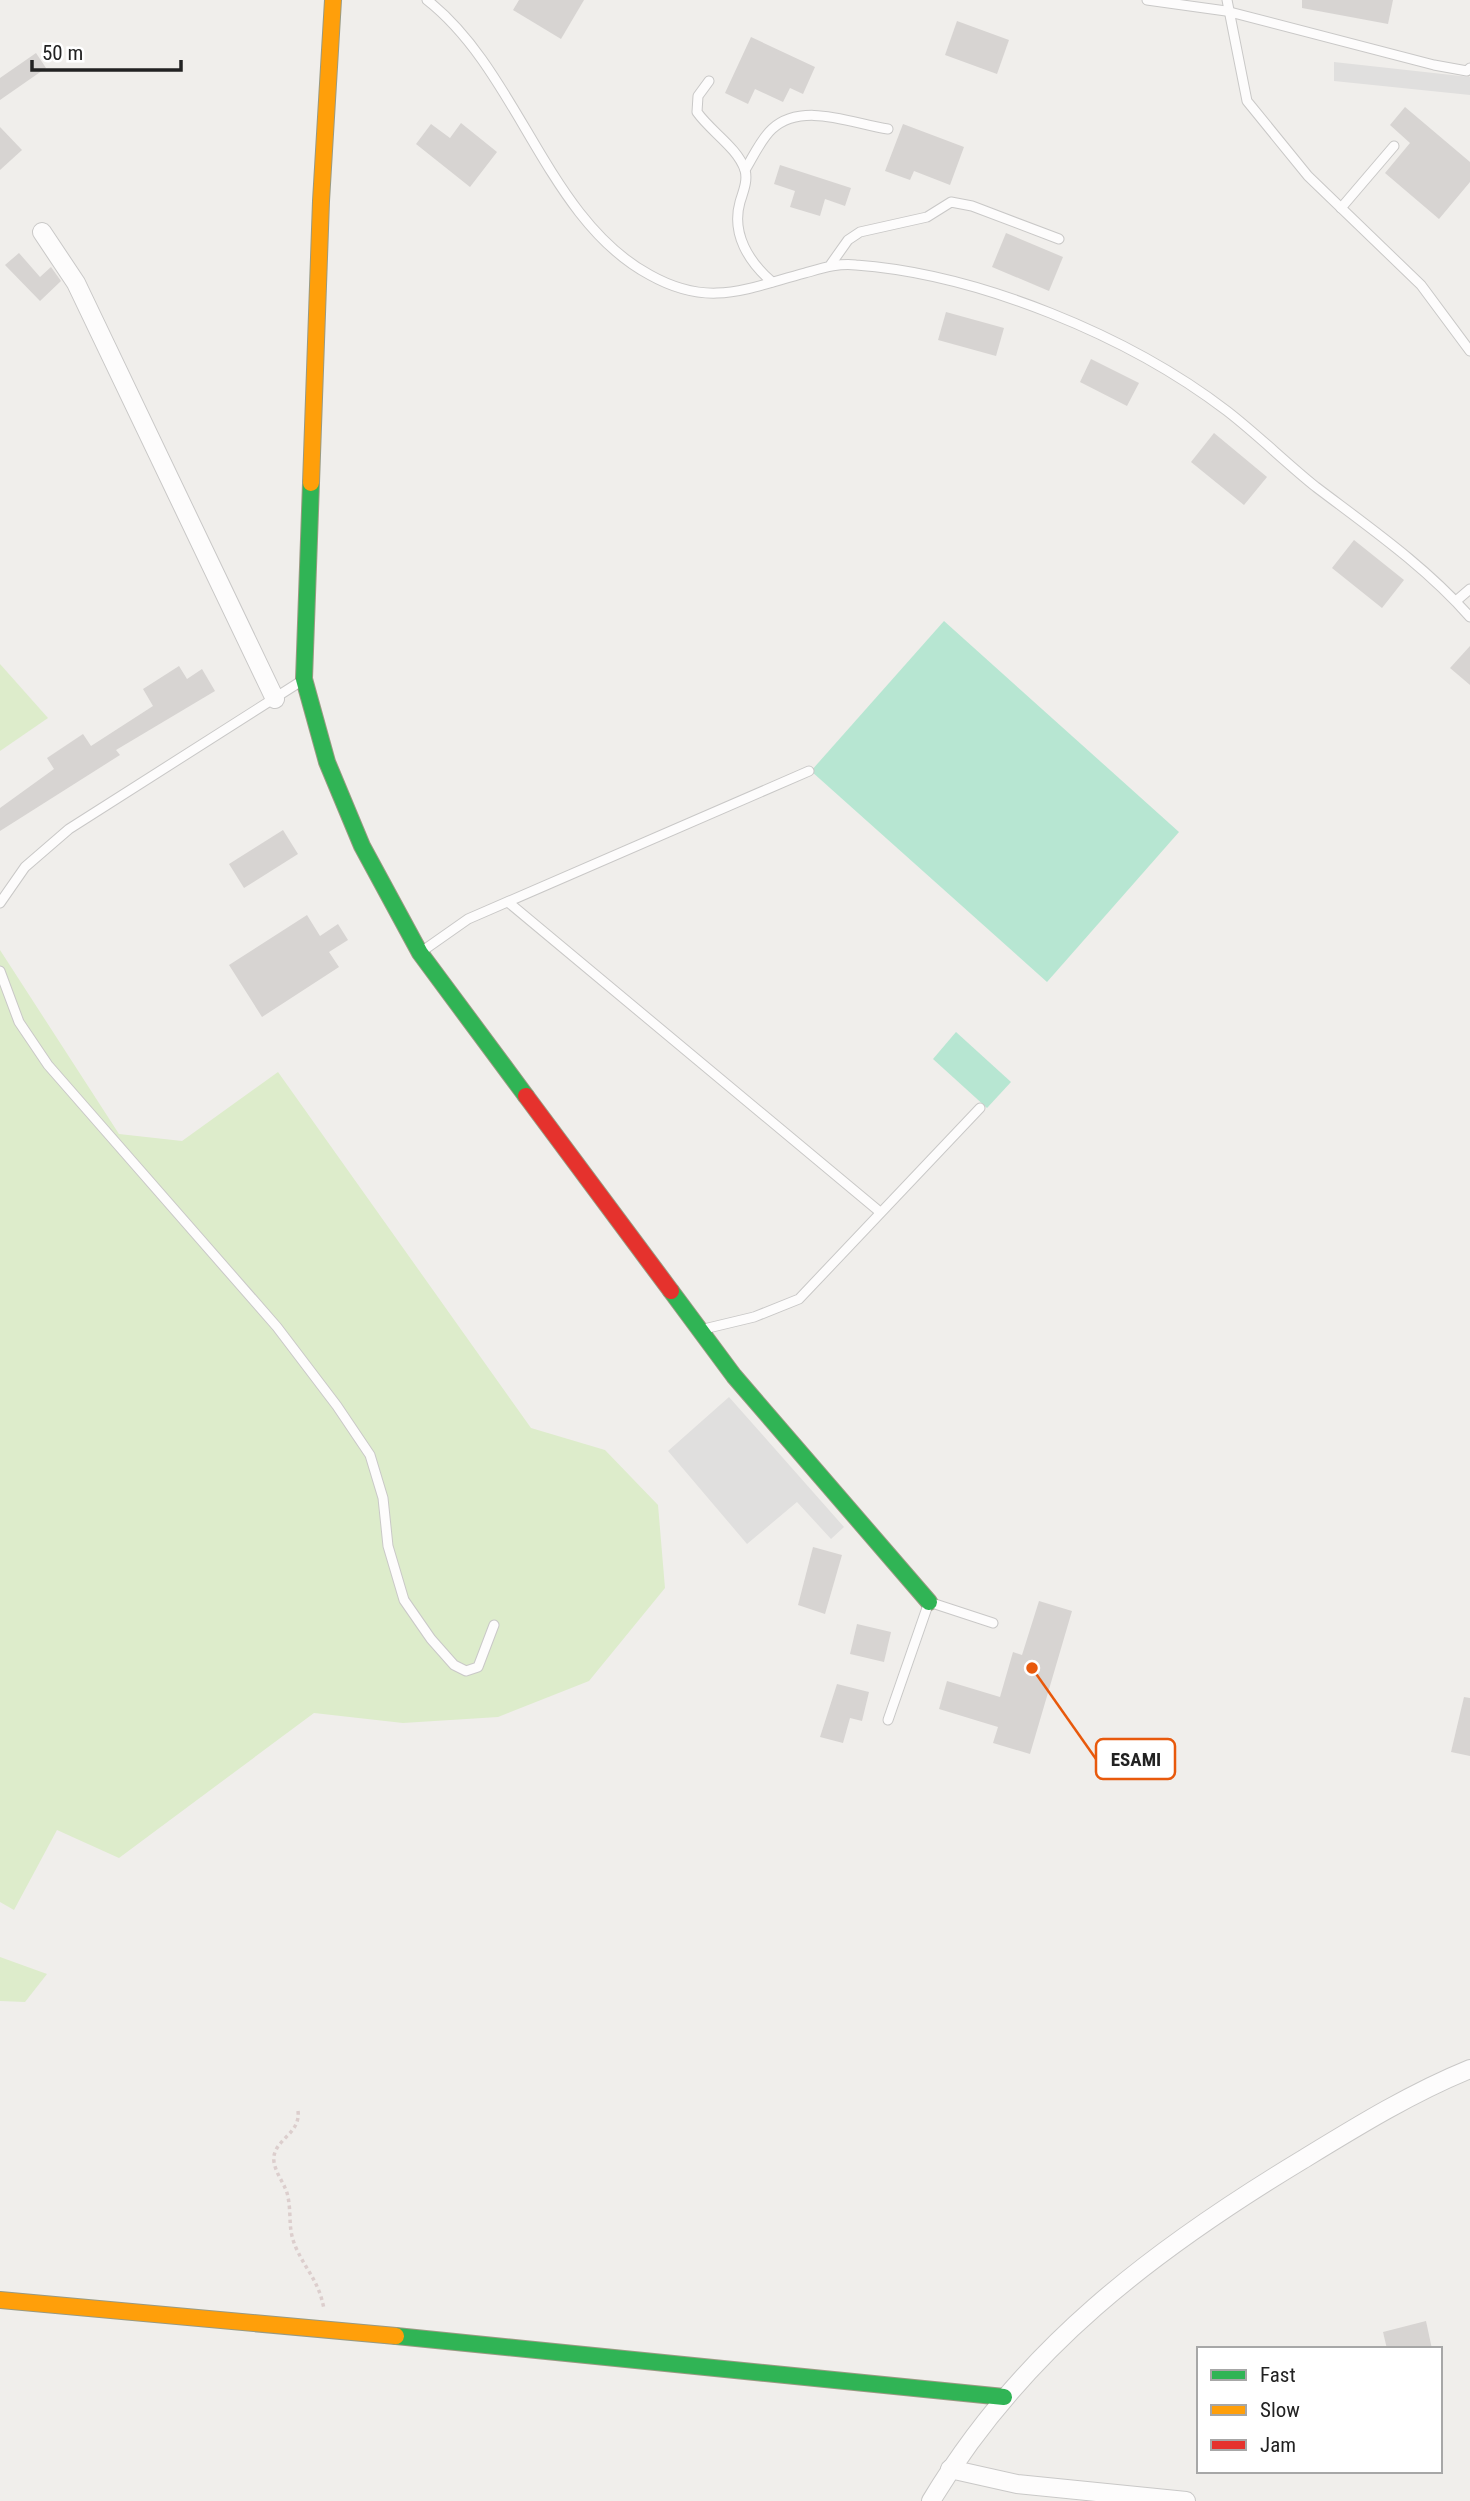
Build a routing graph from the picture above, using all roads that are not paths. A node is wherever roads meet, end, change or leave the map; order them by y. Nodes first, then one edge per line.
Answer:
1 (333, 0) edge
2 (427, 0) edge
3 (1147, 0) edge
4 (1227, 0) edge
5 (1226, 11) junction
6 (1470, 68) edge
7 (709, 81) dead end
8 (888, 129) dead end
9 (1394, 146) dead end
10 (745, 170) junction
11 (1341, 208) junction
12 (42, 232) dead end
13 (1059, 239) dead end
14 (831, 264) junction
15 (772, 282) junction
16 (1470, 351) edge
17 (1470, 589) edge
18 (1456, 601) junction
19 (1470, 617) edge
20 (304, 679) junction
21 (275, 699) junction
22 (809, 771) dead end
23 (508, 902) junction
24 (0, 903) edge
25 (420, 953) junction
26 (0, 971) edge
27 (980, 1108) dead end
28 (880, 1212) junction
29 (699, 1331) junction
30 (929, 1602) junction
31 (993, 1623) dead end
32 (494, 1625) dead end
33 (888, 1720) dead end
34 (1470, 2069) edge
35 (0, 2301) edge
36 (1004, 2398) junction
37 (950, 2469) junction
38 (931, 2501) edge
39 (1185, 2501) edge

1 - 20 street
2 - 15 lane
3 - 5 lane
4 - 5 lane
5 - 6 lane
5 - 11 lane
7 - 10 lane
8 - 10 lane
9 - 11 lane
10 - 15 lane
11 - 16 lane
12 - 21 street
13 - 14 lane
14 - 15 lane
14 - 18 lane
17 - 18 lane
18 - 19 lane
20 - 21 lane
20 - 25 street
21 - 24 lane
22 - 23 lane
23 - 25 lane
23 - 28 lane
25 - 29 street
26 - 32 lane
27 - 28 lane
28 - 29 lane
29 - 30 street
30 - 31 lane
30 - 33 lane
34 - 36 street
35 - 36 street
36 - 37 street
37 - 38 street
37 - 39 street

